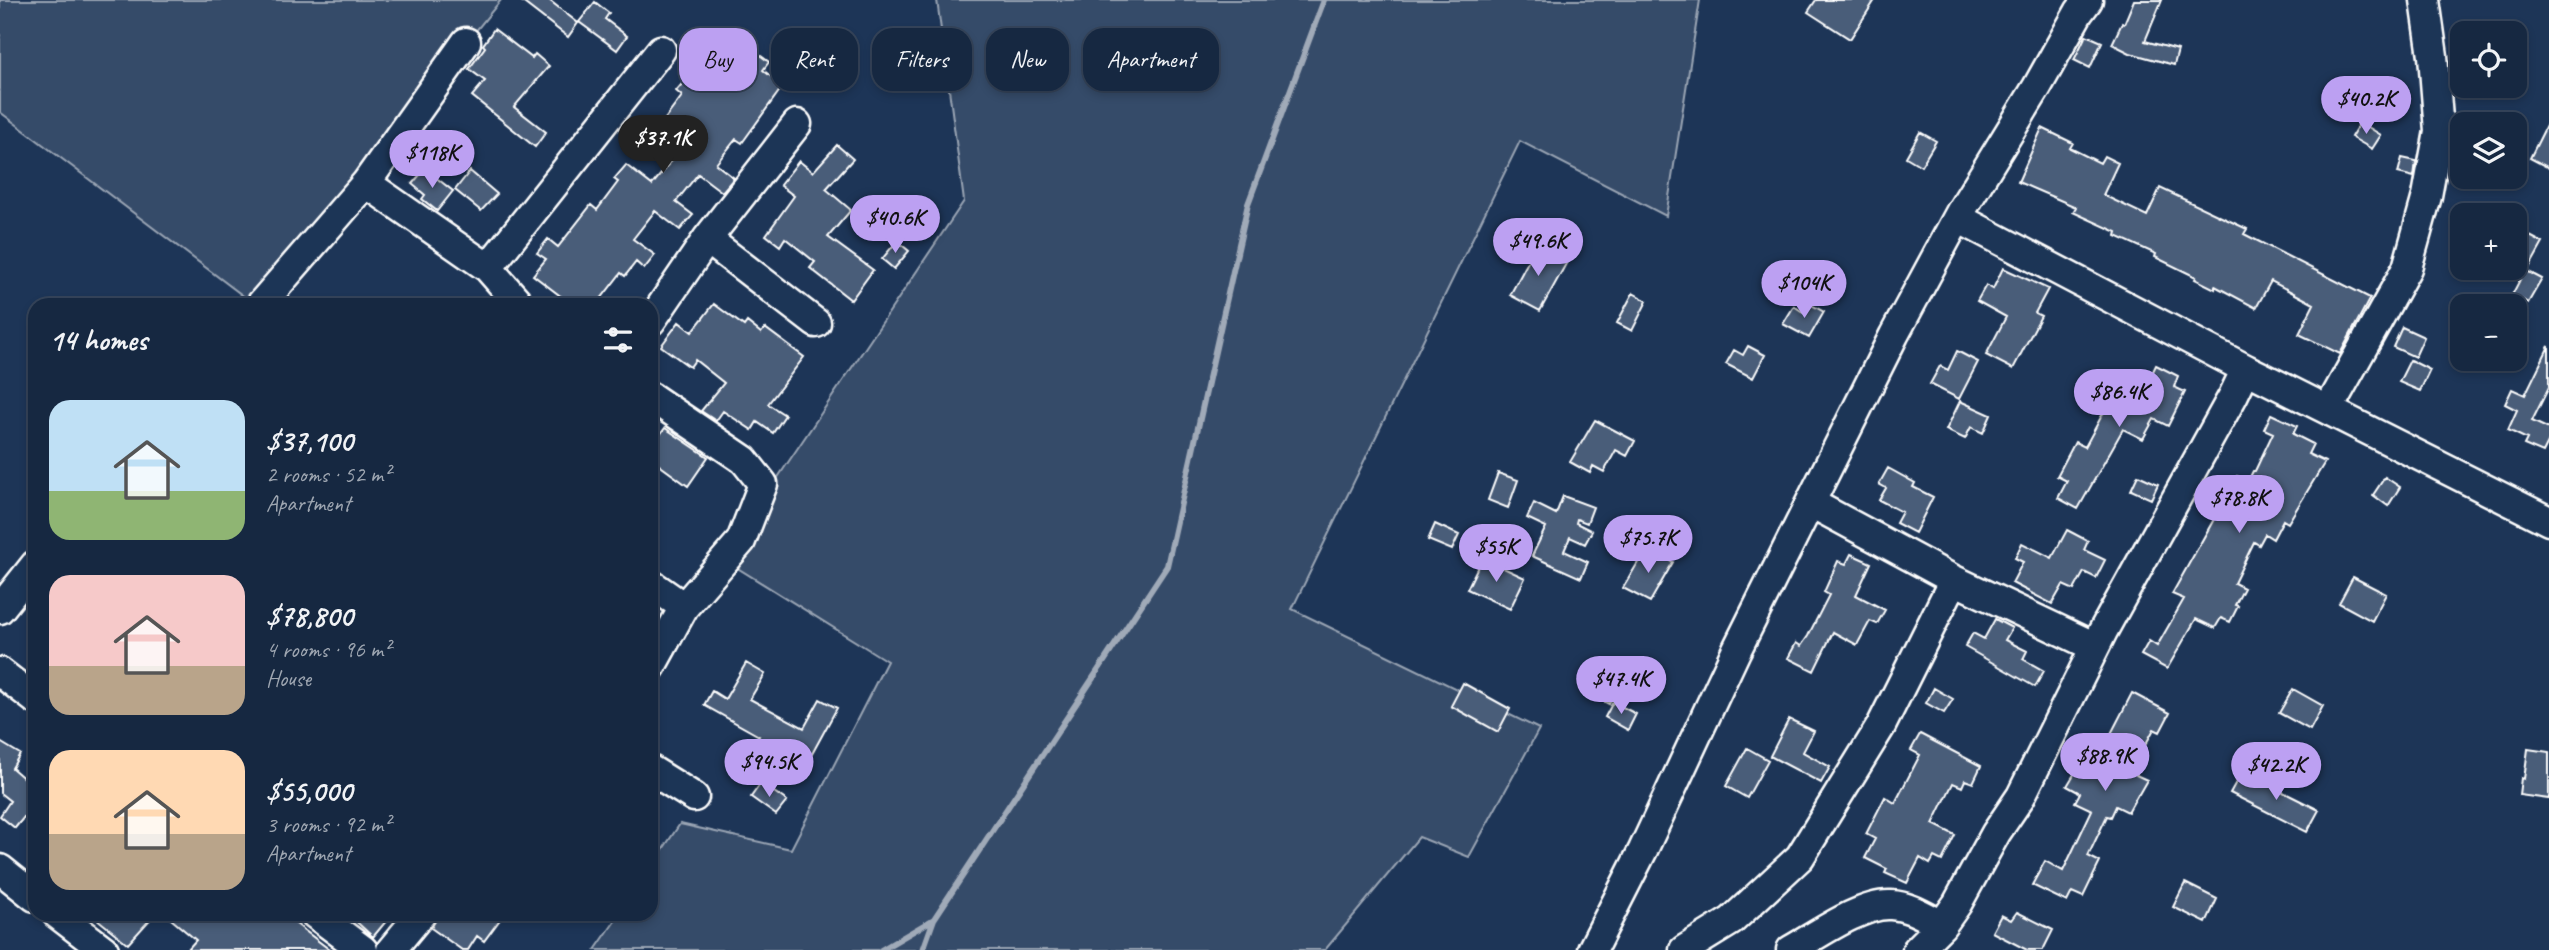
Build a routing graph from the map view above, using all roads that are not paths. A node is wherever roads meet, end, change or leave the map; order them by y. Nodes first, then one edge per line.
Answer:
1 (2088, 0) edge
2 (2425, 0) edge
3 (466, 42) dead end
4 (662, 50) dead end
5 (797, 124) dead end
6 (366, 183) junction
7 (1958, 218) junction
8 (707, 239) junction
9 (488, 268) junction
10 (266, 298) edge
11 (513, 298) edge
12 (658, 311) edge
13 (816, 323) dead end
14 (2246, 369) junction
15 (658, 402) edge
16 (2328, 410) junction
17 (1811, 503) junction
18 (2549, 521) edge
19 (28, 574) edge
20 (1954, 580) junction
21 (658, 588) edge
22 (684, 607) junction
23 (0, 609) edge
24 (2095, 646) junction
25 (658, 654) edge
26 (0, 672) edge
27 (28, 694) edge
28 (658, 774) edge
29 (694, 797) dead end
30 (0, 869) edge
31 (28, 891) edge
32 (66, 921) edge
33 (324, 921) edge
34 (415, 921) edge
35 (1942, 925) junction
36 (103, 950) edge
37 (363, 950) edge
38 (391, 950) edge
39 (1592, 950) edge
40 (1685, 950) edge
41 (1728, 950) edge
42 (1791, 950) edge
43 (1917, 950) edge

1 - 7 street
2 - 16 street
3 - 6 street
4 - 9 street
5 - 8 street
6 - 9 street
6 - 10 street
7 - 14 street
7 - 17 street
8 - 12 street
8 - 13 street
9 - 11 street
14 - 16 street
14 - 24 street
15 - 22 street
16 - 18 street
17 - 20 street
17 - 39 street
19 - 23 street
20 - 24 street
20 - 40 street
21 - 22 street
22 - 25 street
24 - 35 street
26 - 27 street
28 - 29 street
30 - 31 street
32 - 36 street
33 - 37 street
34 - 38 street
35 - 42 street
35 - 43 street
40 - 41 street

